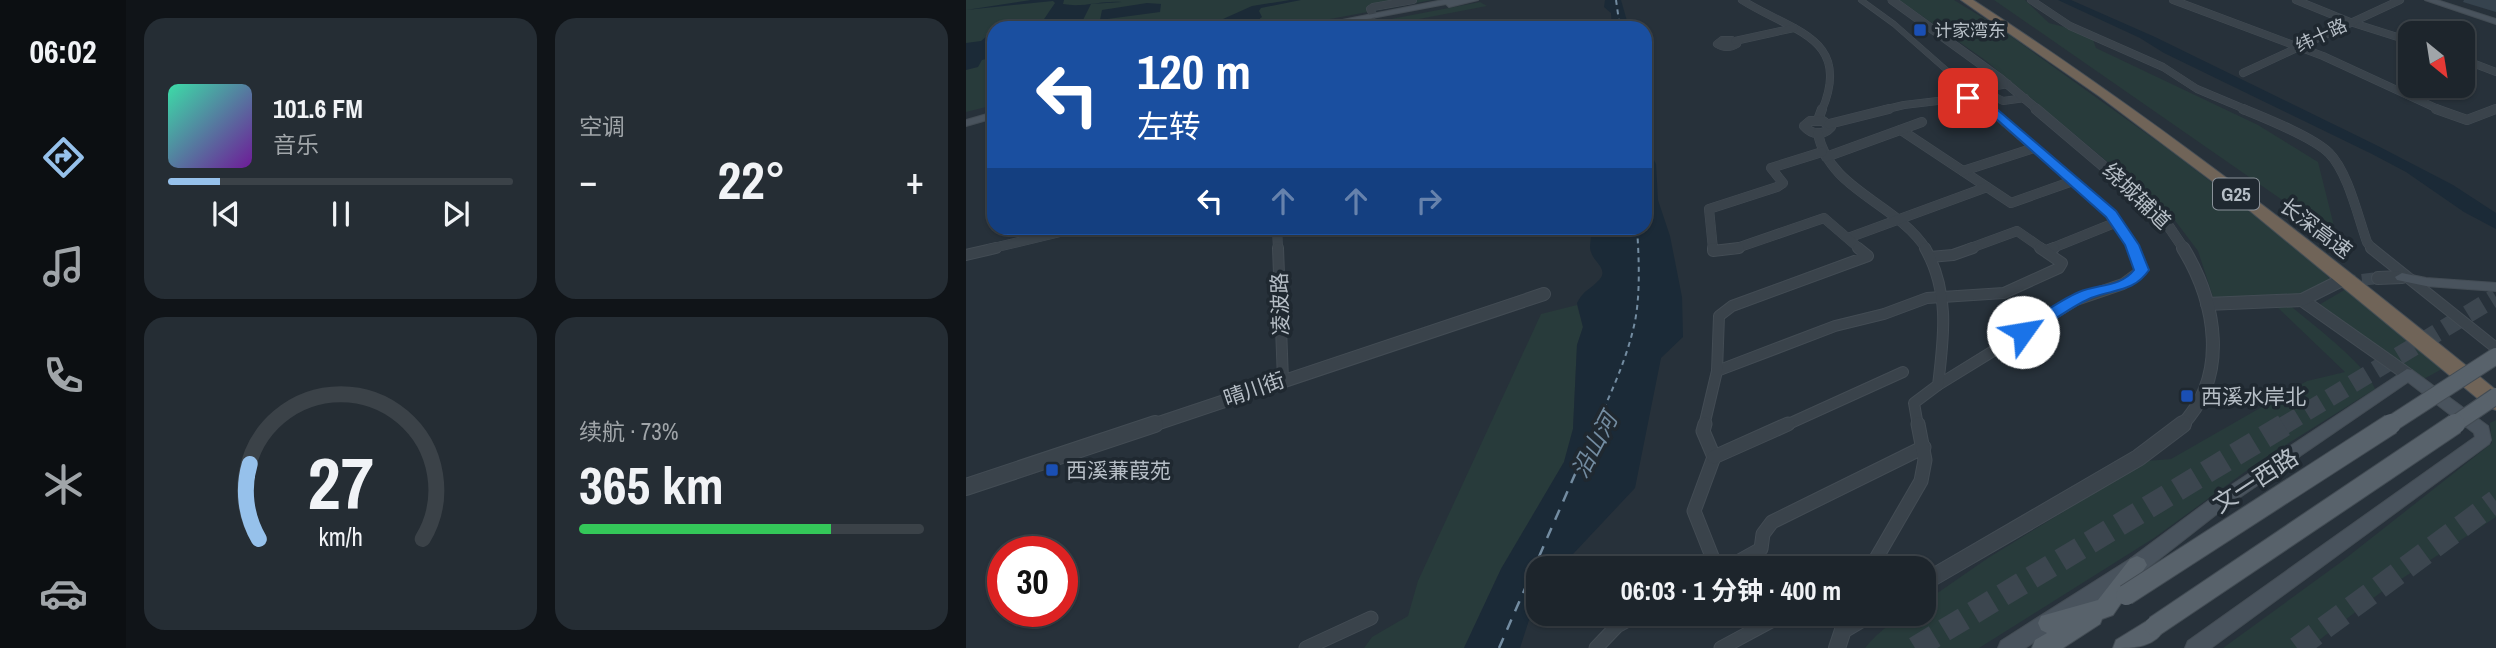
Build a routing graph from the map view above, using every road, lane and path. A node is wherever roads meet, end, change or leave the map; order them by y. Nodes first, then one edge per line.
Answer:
1 (1456, 0) edge
2 (1474, 0) edge
3 (1741, 0) edge
4 (1861, 0) edge
5 (1892, 0) edge
6 (1966, 0) edge
7 (2031, 0) edge
8 (2173, 0) edge
9 (2296, 0) edge
10 (2400, 0) edge
11 (2428, 0) edge
12 (2442, 0) edge
13 (1393, 1) edge
14 (1416, 2) edge
15 (1980, 2) edge
16 (1373, 15) junction
17 (2496, 20) edge
18 (1342, 21) edge
19 (1364, 21) edge
20 (2350, 22) junction
21 (1794, 27) junction
22 (2398, 37) edge
23 (1735, 41) dead end
24 (2296, 47) junction
25 (2475, 64) edge
26 (2496, 72) edge
27 (2244, 73) dead end
28 (2008, 85) junction
29 (1983, 96) junction
30 (2025, 98) junction
31 (2496, 109) edge
32 (987, 112) edge
33 (987, 117) edge
34 (966, 118) edge
35 (1818, 120) junction
36 (1922, 122) dead end
37 (966, 123) edge
38 (1829, 124) junction
39 (1901, 130) junction
40 (1818, 133) junction
41 (2034, 148) junction
42 (1824, 155) junction
43 (1963, 171) junction
44 (2073, 181) junction
45 (1987, 187) junction
46 (1899, 219) junction
47 (2117, 222) junction
48 (1048, 235) edge
49 (1276, 235) edge
50 (1848, 238) junction
51 (2046, 251) junction
52 (966, 255) edge
53 (1930, 257) junction
54 (2402, 277) junction
55 (2378, 278) tunnel mouth
56 (2338, 282) tunnel mouth
57 (2496, 287) edge
58 (1544, 294) dead end
59 (1942, 295) junction
60 (2302, 300) junction
61 (2207, 303) junction
62 (2496, 348) edge
63 (2496, 356) edge
64 (1717, 371) junction
65 (1903, 372) dead end
66 (2407, 374) junction
67 (1283, 380) junction
68 (1938, 385) junction
69 (2496, 387) edge
70 (2496, 399) edge
71 (1924, 447) junction
72 (1714, 457) junction
73 (966, 487) edge
74 (1712, 556) edge
75 (1752, 556) edge
76 (1878, 556) edge
77 (2137, 565) junction
78 (1936, 575) edge
79 (2105, 608) junction
80 (1371, 618) dead end
81 (2049, 623) junction
82 (1617, 626) edge
83 (1762, 626) edge
84 (1845, 626) edge
85 (1306, 648) edge
86 (1596, 648) edge
87 (1721, 648) edge
88 (1837, 648) edge
89 (2008, 648) edge
90 (2043, 648) edge
91 (2124, 648) edge
92 (2195, 648) edge

1 - 14 main road
2 - 19 main road
3 - 21 street
4 - 29 street
5 - 28 street, 绕城辅道
6 - 70 highway, 长深高速 / G25
7 - 54 street
8 - 24 street
9 - 20 street
10 - 20 street, 纬十路
11 - 17 main road
12 - 17 main road
13 - 14 street
13 - 16 street
14 - 16 main road
15 - 69 highway, 长深高速 / G25
16 - 18 main road
20 - 22 street
20 - 24 street, 纬十路
21 - 23 street
21 - 35 street
24 - 27 street, 纬十路
24 - 31 street
25 - 26 street
28 - 29 street
28 - 30 street, 绕城辅道
29 - 30 street
29 - 38 street
29 - 41 street
30 - 61 street, 绕城辅道
32 - 34 main road
33 - 37 main road
35 - 38 street
35 - 40 street
36 - 39 street
38 - 40 street
39 - 42 street
39 - 43 street
40 - 42 street
41 - 43 street
41 - 44 street
42 - 46 street
42 - 50 street
43 - 45 street
44 - 45 street
44 - 47 street
45 - 46 street
46 - 50 street
46 - 53 street
47 - 51 street
47 - 68 street
48 - 52 street
49 - 67 street, 凌波路
50 - 64 street
51 - 53 street
51 - 59 street
53 - 59 street
54 - 55 street
54 - 57 main road
54 - 62 street
56 - 60 street
58 - 67 street, 晴川街
59 - 64 street
59 - 68 street
60 - 61 street
60 - 66 street
61 - 78 street, 绕城辅道
63 - 79 main road, 文一西路, bridge
64 - 72 street
65 - 72 street
66 - 77 main road
66 - 92 main road
67 - 73 street, 晴川街
68 - 71 street
70 - 91 main road, bridge
71 - 75 street
71 - 76 street
72 - 74 street
77 - 79 main road
77 - 81 main road
79 - 81 main road
79 - 90 main road, 文一西路
80 - 85 street
81 - 89 main road
82 - 86 street
83 - 87 street
84 - 88 street

